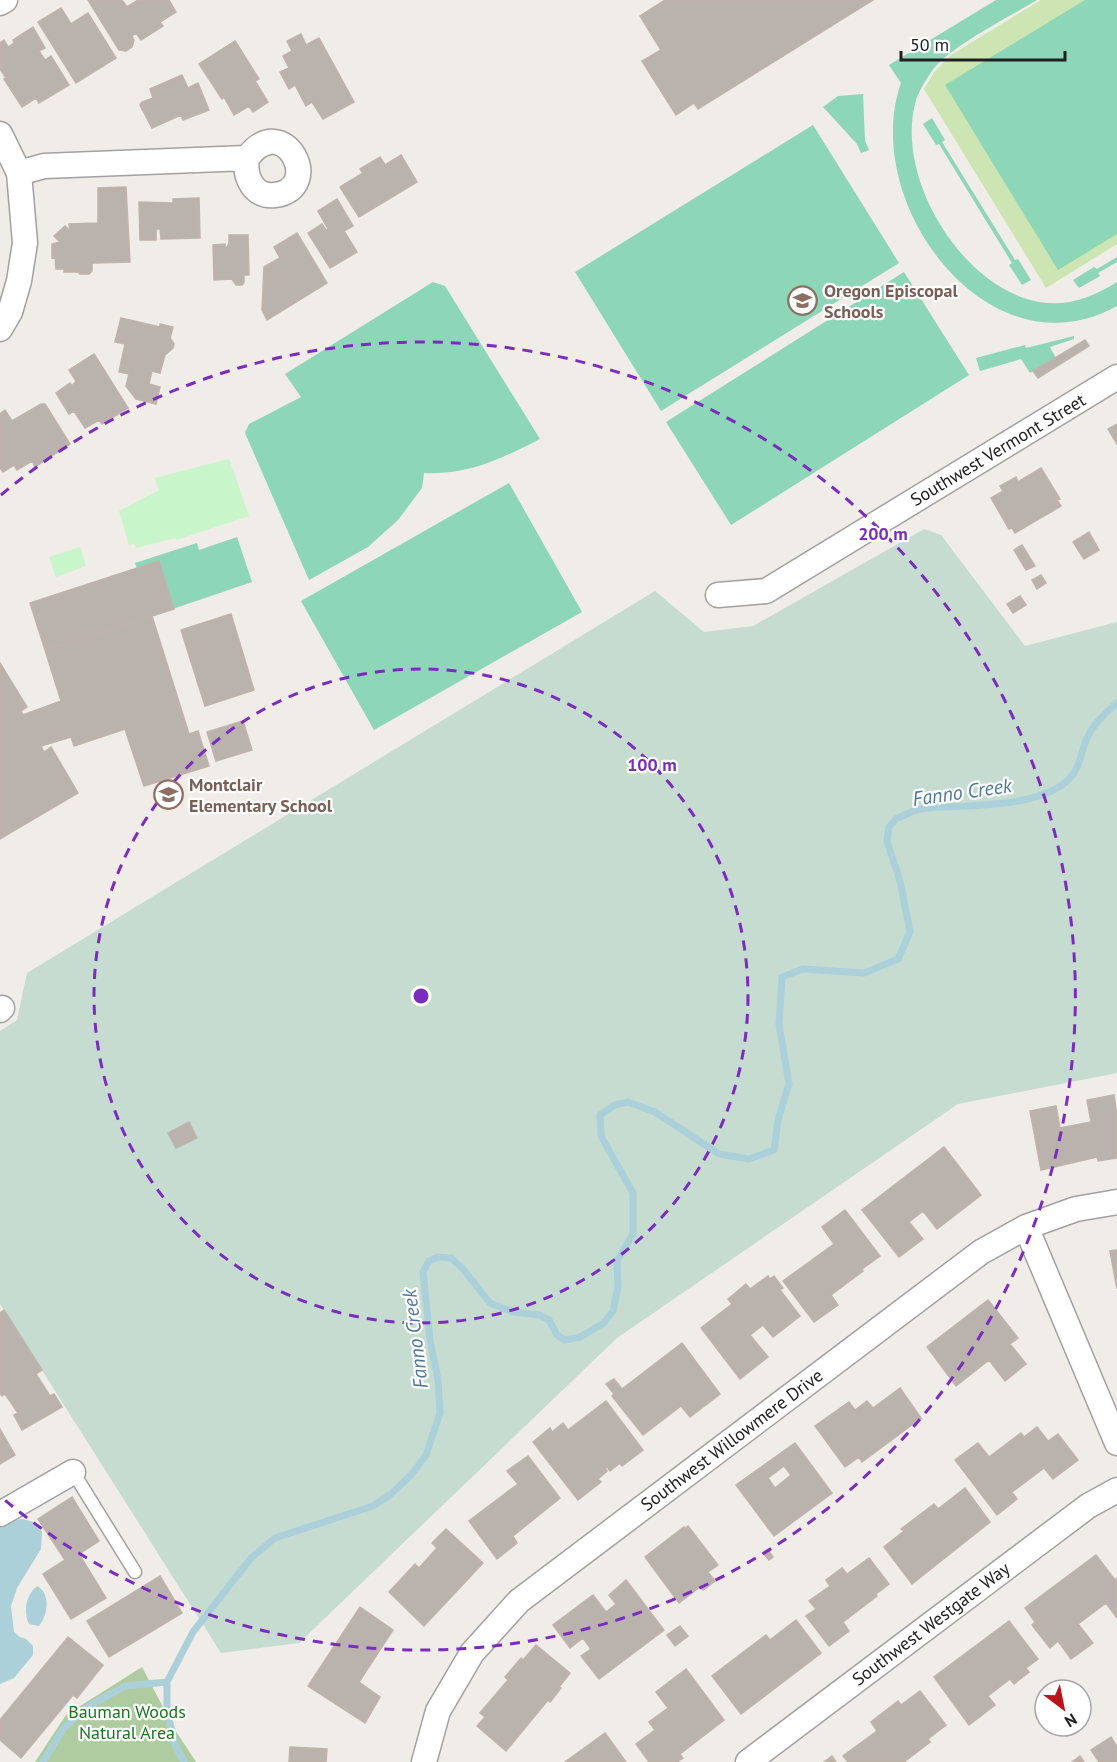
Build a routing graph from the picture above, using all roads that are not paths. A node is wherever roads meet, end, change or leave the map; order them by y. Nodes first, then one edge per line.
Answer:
1 (5, 0) edge
2 (0, 3) edge
3 (0, 134) edge
4 (247, 158) dead end
5 (19, 173) junction
6 (0, 329) edge
7 (1117, 378) edge
8 (718, 595) dead end
9 (1117, 1202) edge
10 (1026, 1227) junction
11 (1117, 1443) edge
12 (73, 1472) joint
13 (1117, 1490) edge
14 (0, 1514) edge
15 (135, 1572) dead end
16 (424, 1762) edge
17 (748, 1762) edge

1 - 2 street
3 - 5 street
4 - 5 street
5 - 6 street
7 - 8 street, Southwest Vermont Street
9 - 10 street, Southwest Willowmere Drive
10 - 11 street
10 - 16 street, Southwest Willowmere Drive
12 - 14 street
12 - 15 lane
13 - 17 street, Southwest Westgate Way

